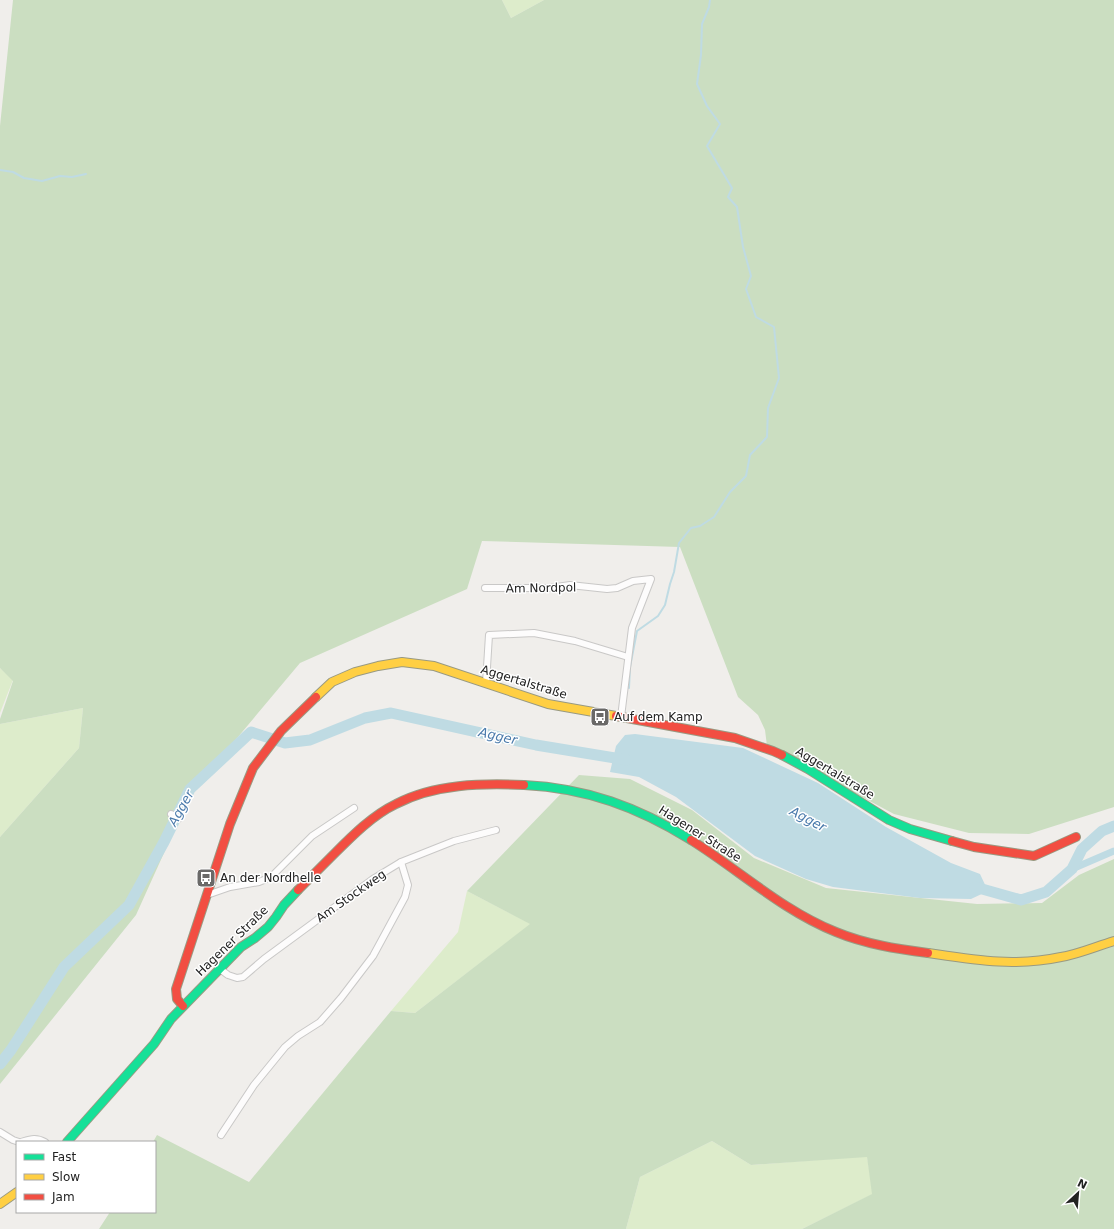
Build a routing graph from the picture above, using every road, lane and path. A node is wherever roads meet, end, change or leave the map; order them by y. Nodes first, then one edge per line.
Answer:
1 (485, 588) dead end
2 (628, 657) junction
3 (486, 683) junction
4 (621, 717) junction
5 (354, 808) dead end
6 (171, 814) dead end
7 (180, 818) dead end
8 (496, 830) dead end
9 (1076, 837) dead end
10 (401, 862) junction
11 (206, 895) junction
12 (1114, 941) edge
13 (220, 969) junction
14 (183, 1006) junction
15 (0, 1132) edge
16 (220, 1135) dead end
17 (16, 1141) edge
18 (23, 1141) edge
19 (43, 1141) edge
20 (68, 1141) edge
21 (16, 1193) edge
22 (0, 1204) edge

1 - 2 street, Am Nordpol
2 - 3 street
2 - 4 street
3 - 4 main road, Aggertalstraße
3 - 11 main road, Aggertalstraße
4 - 9 main road, Aggertalstraße
5 - 11 street
6 - 7 street
8 - 10 street, Am Stockweg
10 - 13 street, Am Stockweg
10 - 16 street
11 - 14 main road, Aggertalstraße
12 - 13 main road, Hagener Straße
13 - 14 main road, Hagener Straße
14 - 20 main road, Hagener Straße
15 - 17 street
18 - 19 street
21 - 22 main road

